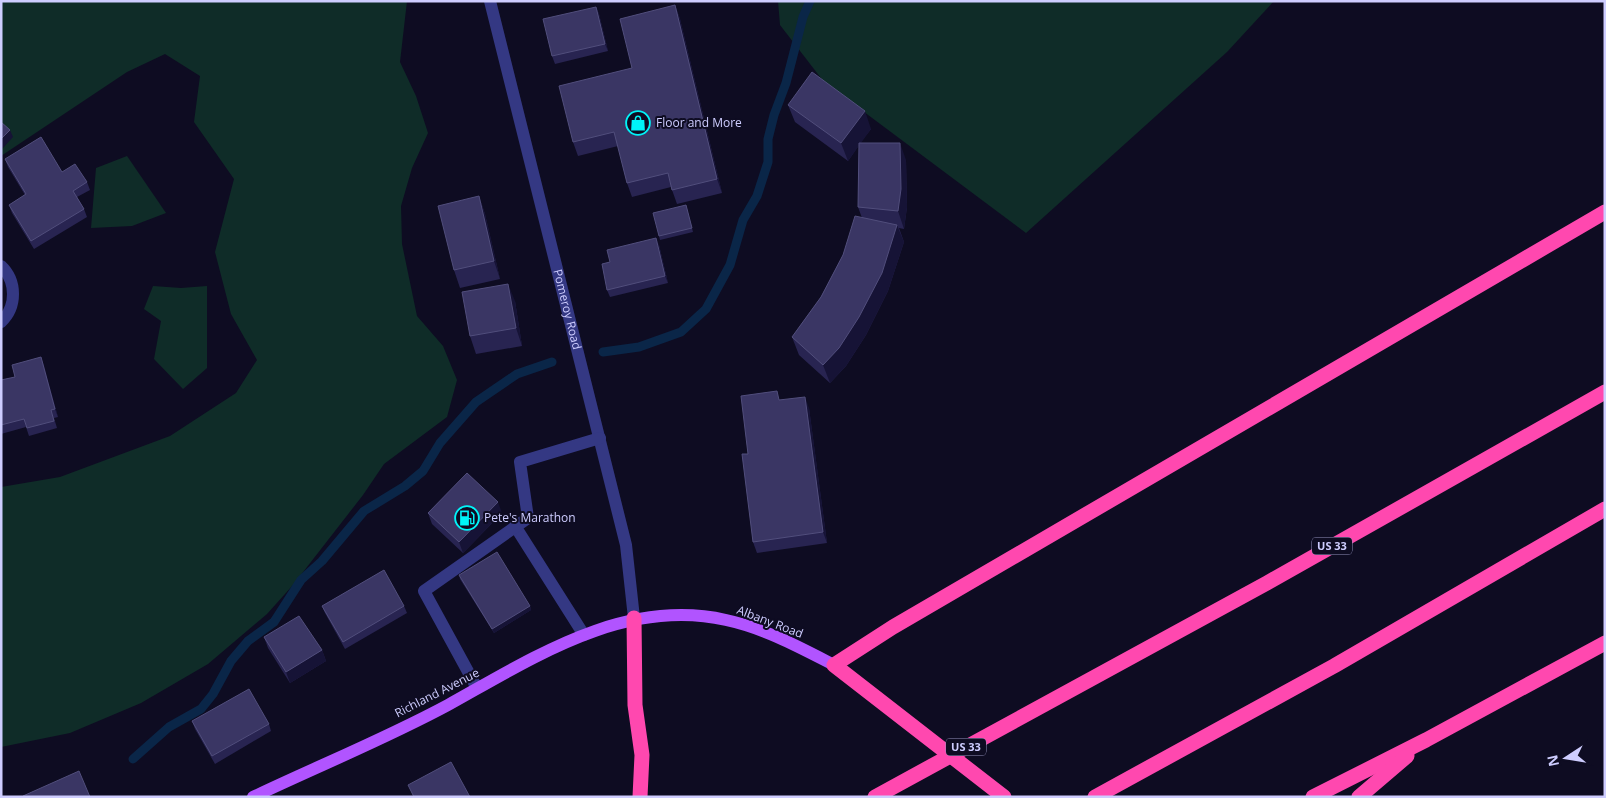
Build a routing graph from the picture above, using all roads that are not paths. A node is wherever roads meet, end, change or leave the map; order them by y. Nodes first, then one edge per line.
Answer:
1 (490, 1) edge
2 (1605, 212) edge
3 (1, 266) edge
4 (1, 322) edge
5 (1605, 392) edge
6 (600, 438) junction
7 (1605, 509) edge
8 (516, 526) junction
9 (634, 618) junction
10 (584, 635) junction
11 (1605, 643) edge
12 (834, 665) junction
13 (477, 688) junction
14 (1426, 740) junction
15 (253, 797) edge
16 (640, 797) edge
17 (875, 797) edge
18 (1004, 797) edge
19 (1095, 797) edge
20 (1313, 797) edge
21 (1359, 797) edge

1 - 6 street, Pomeroy Road
2 - 12 highway
3 - 4 street
5 - 17 highway, US 33
6 - 8 street
6 - 9 street, Pomeroy Road
7 - 19 highway
8 - 10 street
8 - 13 street
9 - 10 main road, Richland Avenue
9 - 12 main road, Albany Road
9 - 16 highway
10 - 13 main road, Richland Avenue
11 - 14 highway
12 - 18 highway
13 - 15 main road, Richland Avenue
14 - 20 highway
14 - 21 highway

